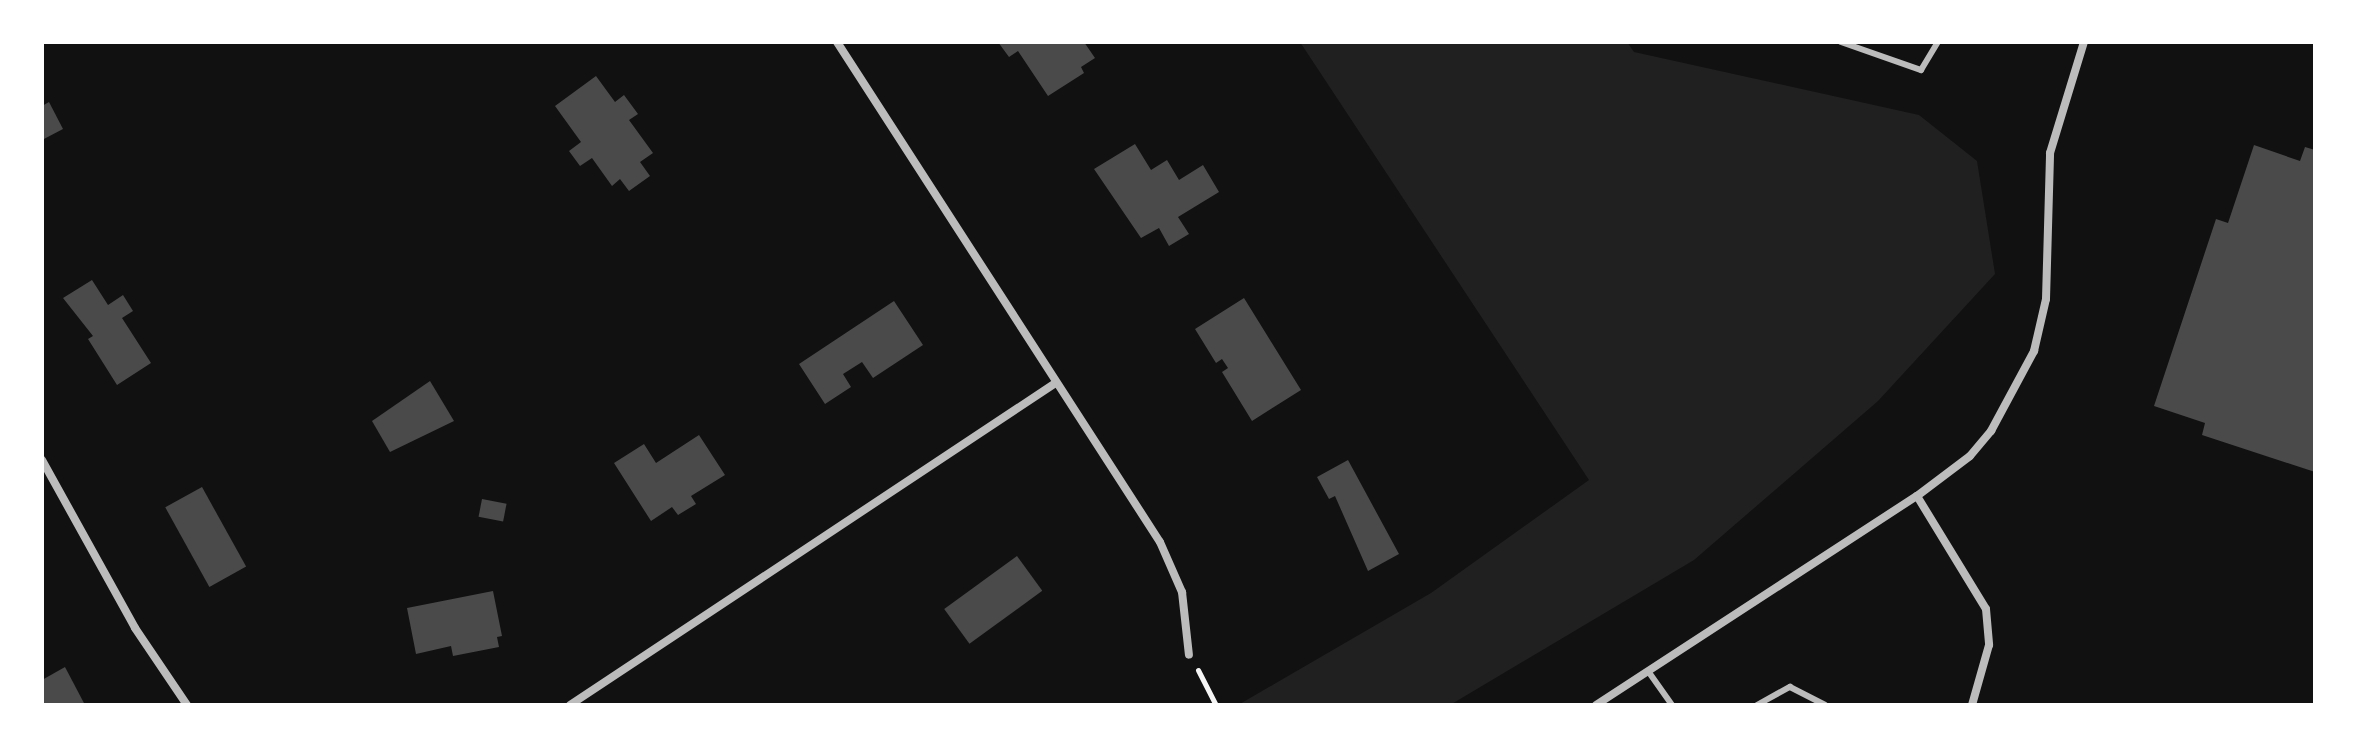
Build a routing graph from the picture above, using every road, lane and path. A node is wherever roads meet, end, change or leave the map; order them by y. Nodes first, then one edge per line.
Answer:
1 (837, 42) edge
2 (1841, 42) edge
3 (1938, 42) edge
4 (2084, 42) edge
5 (1054, 384) junction
6 (42, 460) edge
7 (1917, 496) junction
8 (1189, 655) joint
9 (1648, 671) junction
10 (187, 705) edge
11 (570, 705) edge
12 (1216, 705) edge
13 (1596, 705) edge
14 (1672, 705) edge
15 (1757, 705) edge
16 (1825, 705) edge
17 (1972, 705) edge

1 - 5 street
2 - 3 lane
4 - 7 street
5 - 8 street
5 - 11 street
6 - 10 street
7 - 9 street
7 - 17 street
8 - 12 path
9 - 13 street
9 - 14 lane
15 - 16 lane

